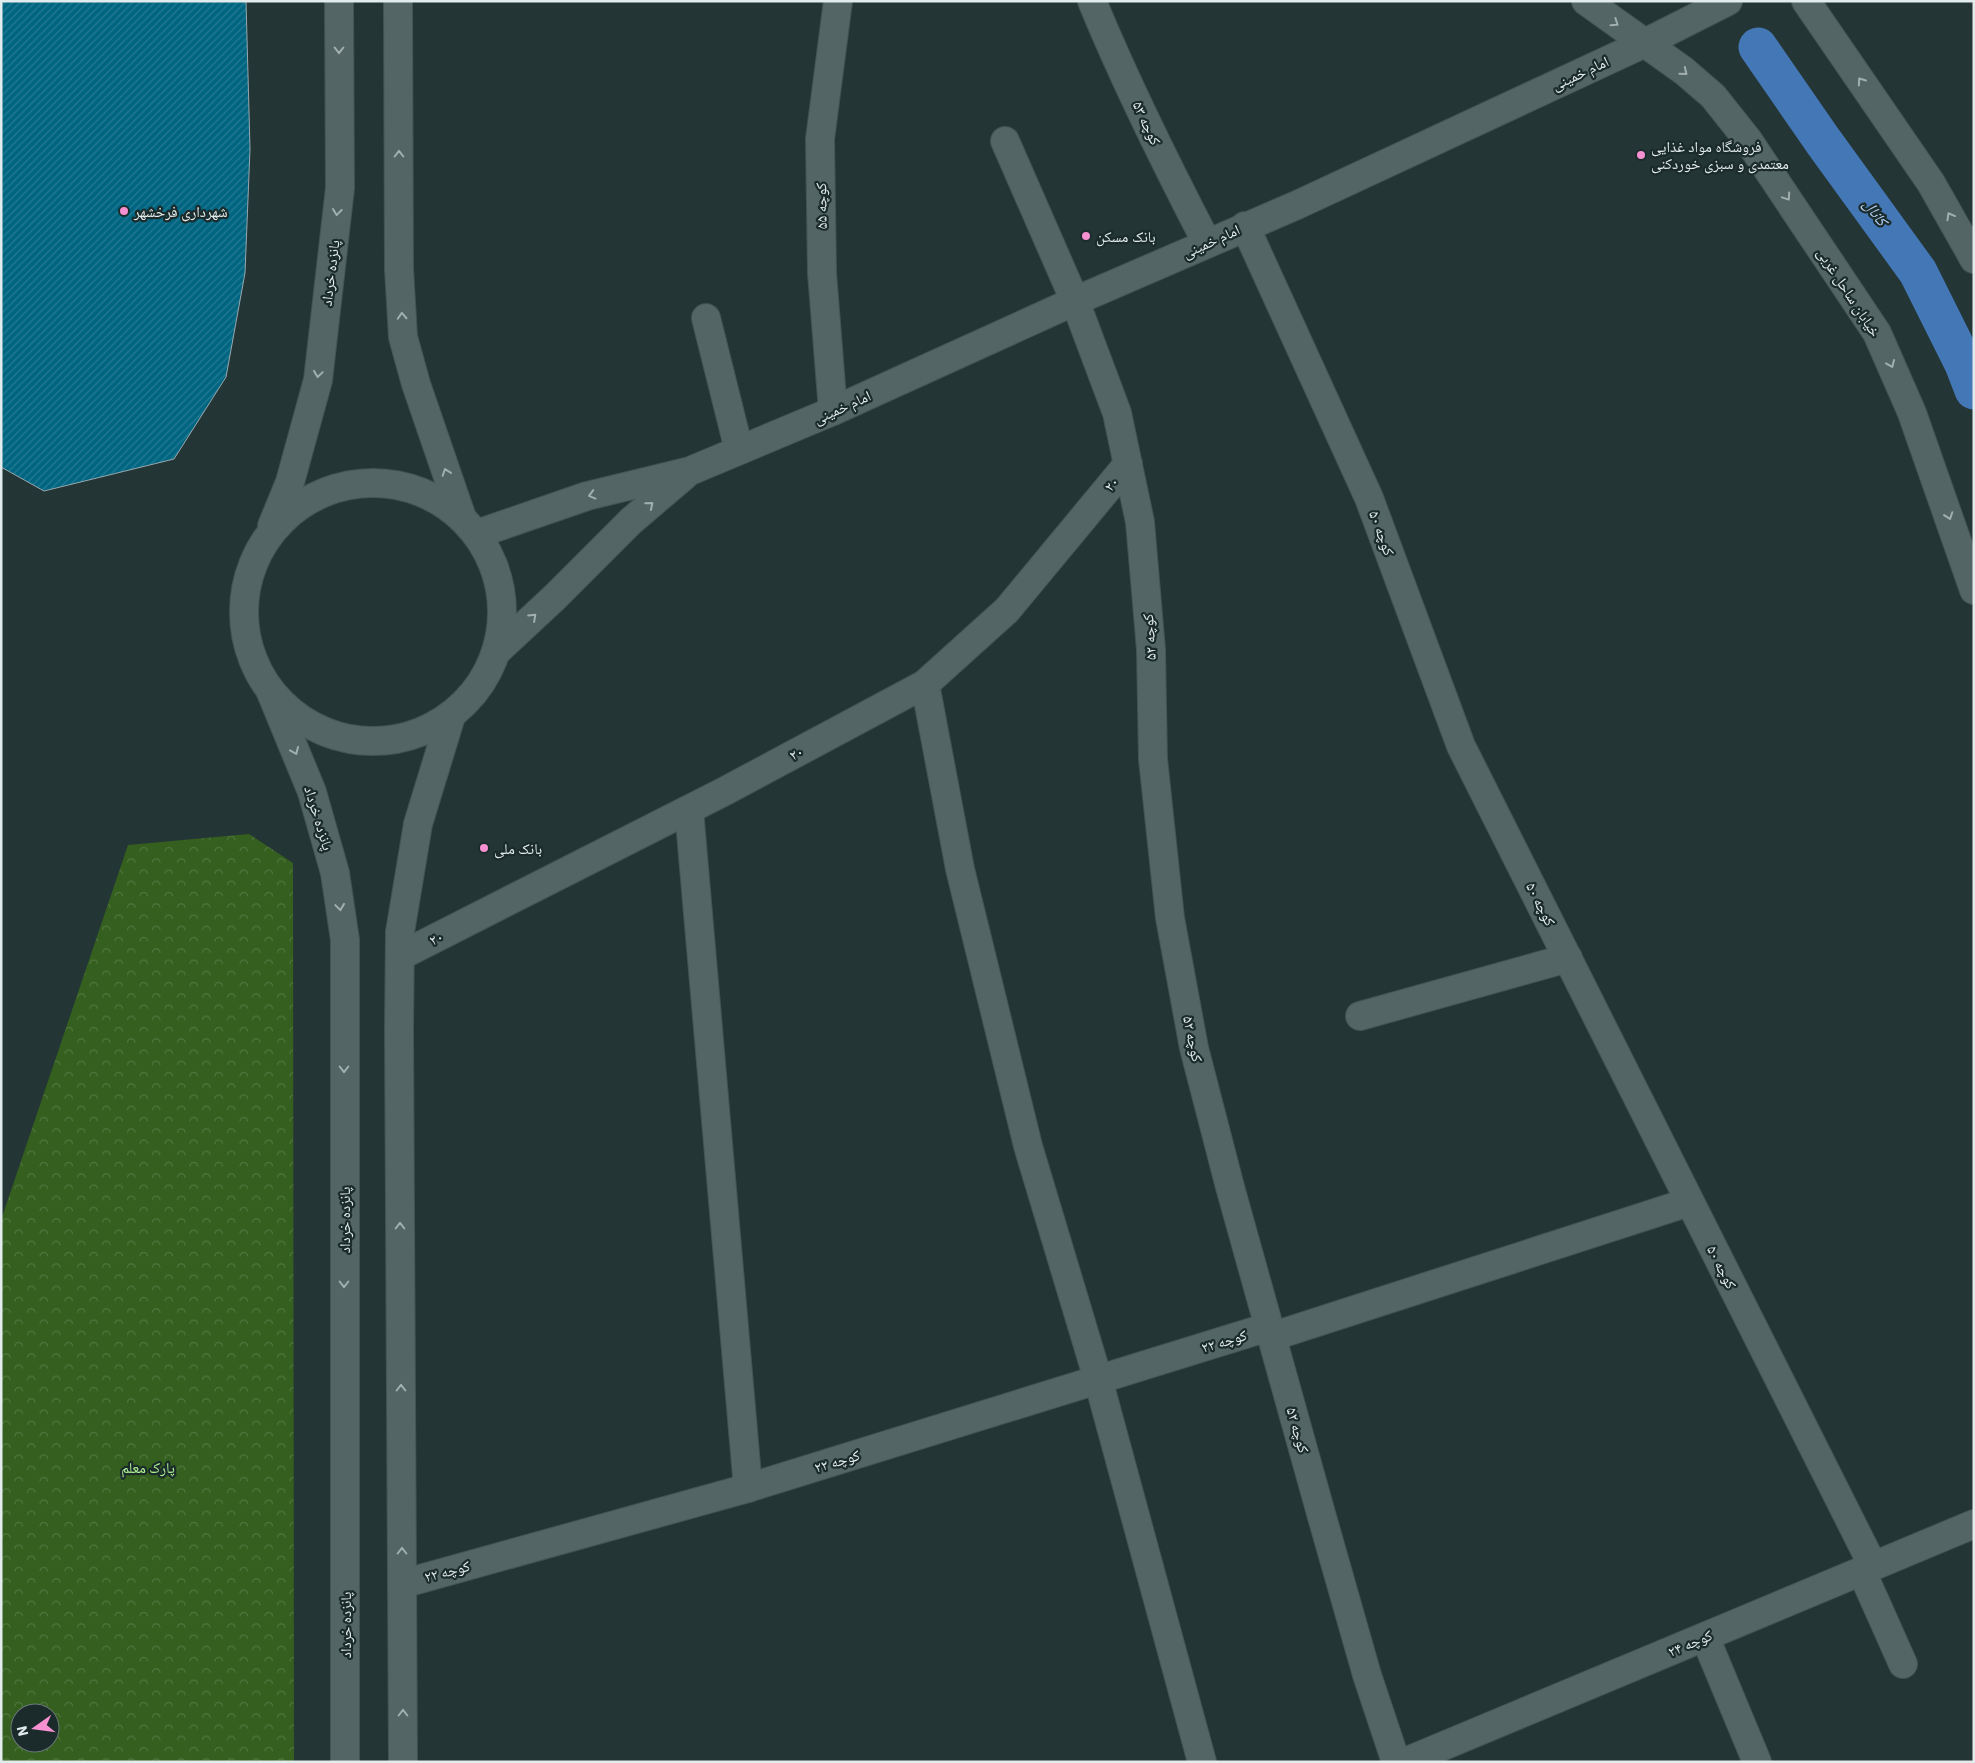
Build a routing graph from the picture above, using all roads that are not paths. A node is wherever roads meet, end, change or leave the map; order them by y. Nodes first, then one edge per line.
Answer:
1 (339, 1) edge
2 (398, 1) edge
3 (838, 1) edge
4 (1092, 1) edge
5 (1586, 1) edge
6 (1728, 1) edge
7 (1806, 1) edge
8 (1645, 42) junction
9 (1005, 141) dead end
10 (1245, 226) junction
11 (1207, 243) junction
12 (1974, 259) edge
13 (1075, 301) junction
14 (706, 318) dead end
15 (834, 411) junction
16 (739, 450) junction
17 (1128, 464) junction
18 (690, 471) junction
19 (470, 526) junction
20 (267, 537) junction
21 (1974, 590) edge
22 (497, 651) junction
23 (925, 684) junction
24 (270, 690) junction
25 (451, 716) junction
26 (689, 810) junction
27 (400, 956) junction
28 (1568, 958) junction
29 (1360, 1016) dead end
30 (1689, 1202) junction
31 (1270, 1332) junction
32 (1098, 1379) junction
33 (748, 1488) junction
34 (1974, 1524) edge
35 (1868, 1569) junction
36 (402, 1584) junction
37 (1704, 1637) junction
38 (1903, 1664) dead end
39 (343, 1759) edge
40 (403, 1762) edge
41 (1202, 1762) edge
42 (1396, 1762) edge
43 (1405, 1762) edge
44 (1757, 1762) edge

1 -> 20 street, پانزده خرداد
19 -> 2 street
3 - 15 street, کوچه ۵۵
4 - 11 street, کوچه ۵۳
5 -> 8 street, خیابان ساحل غربی
6 - 8 street, امام خمینی
12 -> 7 street
8 - 10 street, امام خمینی
8 -> 21 street, خیابان ساحل غربی
9 - 13 street, کوچه ۵۲
10 - 11 street, امام خمینی
10 - 28 street, کوچه ۵۰
11 - 13 street, امام خمینی
13 - 15 street, امام خمینی
13 - 17 street, کوچه ۵۲
14 - 16 street
15 - 16 street, امام خمینی
16 - 18 street, امام خمینی
17 - 23 street, ۲۰
17 - 31 street, کوچه ۵۲
18 -> 19 street, امام خمینی
22 -> 18 street, امام خمینی
19 - 20 street
19 - 22 street
20 - 24 street, پانزده خرداد
22 - 25 street
23 - 26 street, ۲۰
23 - 32 street
24 - 25 street
24 -> 39 street, پانزده خرداد
25 - 27 street
26 - 27 street, ۲۰
26 - 33 street
36 -> 27 street
28 - 29 street
28 - 30 street, کوچه ۵۰
30 - 31 street, کوچه ۲۲
30 - 35 street, کوچه ۵۰
31 - 32 street, کوچه ۲۲
31 - 42 street, کوچه ۵۲
32 - 33 street, کوچه ۲۲
32 - 41 street
33 - 36 street, کوچه ۲۲
34 - 35 street, کوچه ۲۴
35 - 37 street, کوچه ۲۴
35 - 38 street, کوچه ۵۰
40 -> 36 street
37 - 43 street, کوچه ۲۴
37 - 44 street

